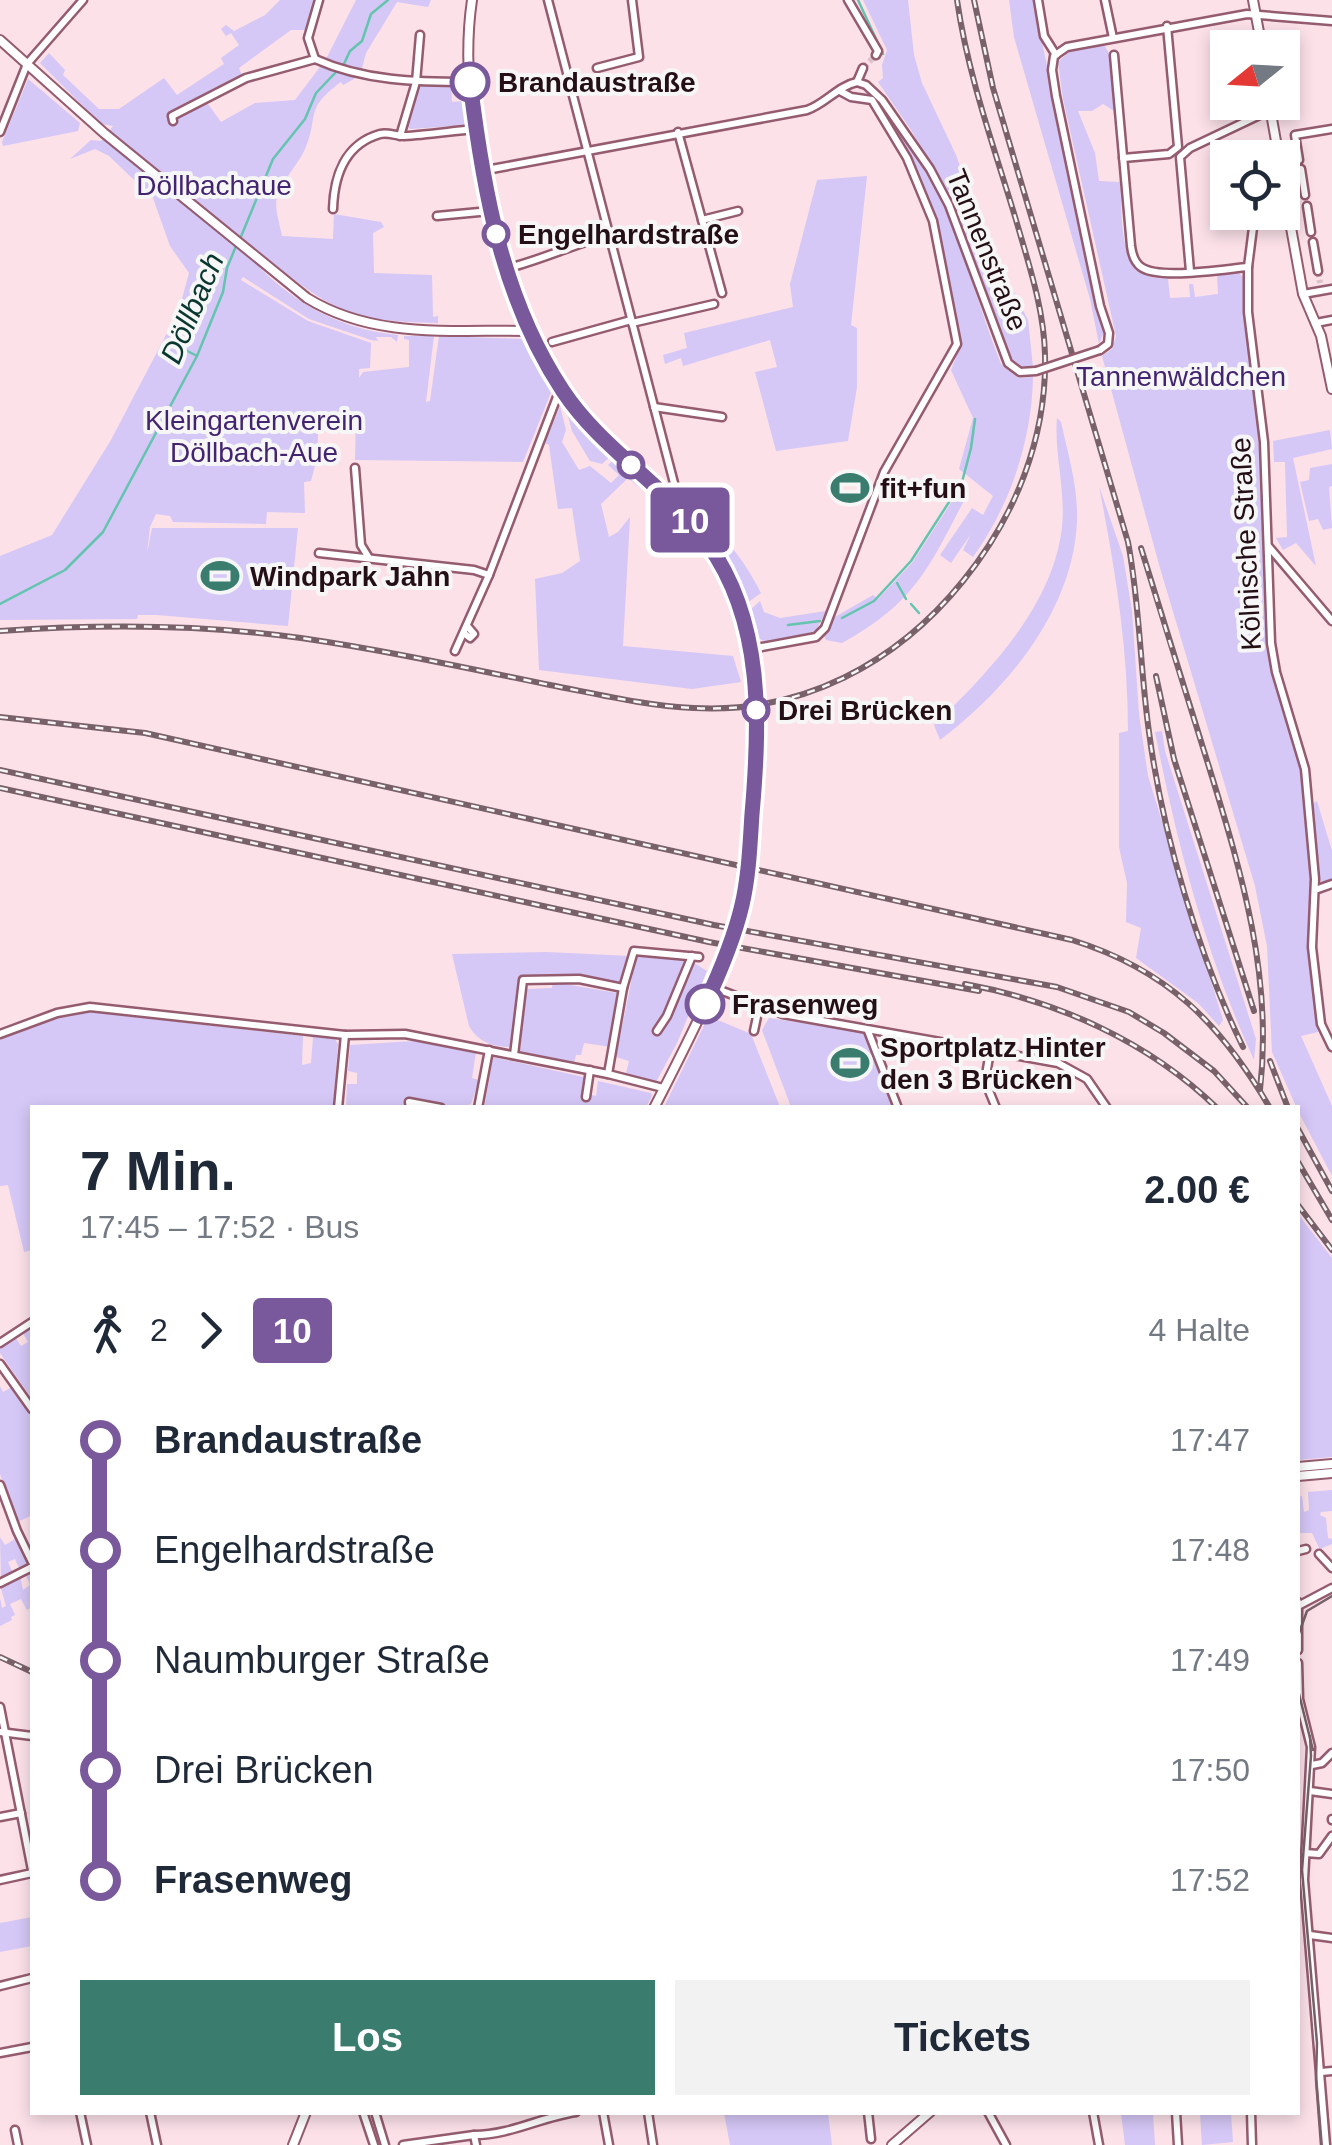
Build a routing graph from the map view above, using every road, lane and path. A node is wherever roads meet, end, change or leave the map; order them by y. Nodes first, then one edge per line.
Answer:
1 (83, 0) edge
2 (319, 0) edge
3 (474, 0) edge
4 (548, 0) edge
5 (632, 0) edge
6 (848, 0) edge
7 (1038, 0) edge
8 (1105, 0) edge
9 (1253, 0) edge
10 (1256, 14) junction
11 (1332, 21) edge
12 (1167, 26) junction
13 (1259, 30) edge
14 (420, 35) dead end
15 (1113, 38) junction
16 (0, 40) edge
17 (1114, 55) dead end
18 (876, 56) dead end
19 (1054, 58) junction
20 (315, 59) junction
21 (27, 64) junction
22 (597, 68) dead end
23 (864, 68) tunnel mouth
24 (416, 82) junction
25 (470, 82) junction
26 (857, 82) junction
27 (840, 91) junction
28 (1243, 120) edge
29 (174, 121) dead end
30 (475, 128) junction
31 (1332, 129) edge
32 (0, 132) edge
33 (678, 132) junction
34 (400, 136) junction
35 (588, 150) junction
36 (1178, 154) junction
37 (1123, 158) junction
38 (481, 171) junction
39 (1305, 195) dead end
40 (1307, 206) dead end
41 (333, 209) dead end
42 (738, 210) dead end
43 (491, 211) junction
44 (437, 216) dead end
45 (702, 220) junction
46 (1253, 230) edge
47 (1291, 230) edge
48 (1311, 232) dead end
49 (608, 234) junction
50 (1313, 242) dead end
51 (1248, 267) junction
52 (505, 270) junction
53 (1190, 271) junction
54 (1318, 271) tunnel mouth
55 (1332, 289) edge
56 (722, 293) dead end
57 (1303, 294) junction
58 (714, 304) dead end
59 (1332, 320) edge
60 (632, 322) junction
61 (1316, 323) junction
62 (532, 331) junction
63 (552, 342) dead end
64 (1332, 389) edge
65 (564, 393) junction
66 (654, 407) junction
67 (722, 417) dead end
68 (356, 468) dead end
69 (665, 496) junction
70 (1268, 546) junction
71 (319, 552) dead end
72 (370, 559) junction
73 (489, 575) junction
74 (1332, 621) edge
75 (751, 649) junction
76 (456, 651) dead end
77 (1332, 884) edge
78 (1314, 887) junction
79 (712, 987) junction
80 (623, 988) junction
81 (760, 1007) junction
82 (867, 1030) junction
83 (657, 1031) dead end
84 (754, 1031) dead end
85 (0, 1034) edge
86 (345, 1034) junction
87 (1332, 1047) edge
88 (490, 1050) junction
89 (990, 1052) junction
90 (514, 1055) junction
91 (590, 1070) junction
92 (608, 1074) junction
93 (663, 1088) junction
94 (586, 1097) dead end
95 (338, 1105) edge
96 (479, 1105) edge
97 (655, 1105) edge
98 (897, 1105) edge
99 (995, 1105) edge
100 (1106, 1105) edge
101 (30, 1323) edge
102 (0, 1343) edge
103 (0, 1364) edge
104 (30, 1406) edge
105 (1332, 1464) edge
106 (1300, 1467) edge
107 (1332, 1474) edge
108 (1300, 1476) edge
109 (0, 1485) edge
110 (1320, 1554) dead end
111 (30, 1560) edge
112 (30, 1565) edge
113 (1332, 1568) edge
114 (0, 1583) edge
115 (1332, 1588) edge
116 (1300, 1603) edge
117 (1300, 1699) edge
118 (0, 1707) edge
119 (2, 1732) edge
120 (30, 1736) edge
121 (1332, 1753) edge
122 (1312, 1766) junction
123 (1310, 1790) junction
124 (1332, 1794) edge
125 (0, 1817) edge
126 (22, 1818) junction
127 (30, 1820) edge
128 (1332, 1836) edge
129 (1302, 1859) edge
130 (30, 1861) edge
131 (30, 1872) edge
132 (0, 1880) edge
133 (1310, 1934) junction
134 (1332, 1938) edge
135 (30, 1978) edge
136 (0, 1986) edge
137 (30, 2047) edge
138 (0, 2053) edge
139 (1320, 2072) junction
140 (1332, 2072) edge
141 (81, 2115) edge
142 (151, 2115) edge
143 (305, 2115) edge
144 (364, 2115) edge
145 (375, 2115) edge
146 (554, 2115) edge
147 (604, 2115) edge
148 (648, 2115) edge
149 (868, 2115) edge
150 (927, 2115) edge
151 (990, 2115) edge
152 (1093, 2115) edge
153 (1176, 2115) edge
154 (1250, 2115) edge
155 (15, 2130) dead end
156 (474, 2135) junction
157 (872, 2139) dead end
158 (18, 2145) edge
159 (86, 2145) edge
160 (157, 2145) edge
161 (293, 2145) edge
162 (374, 2145) edge
163 (384, 2145) edge
164 (403, 2145) edge
165 (476, 2145) edge
166 (609, 2145) edge
167 (653, 2145) edge
168 (892, 2145) edge
169 (1006, 2145) edge
170 (1098, 2145) edge
171 (1178, 2145) edge
172 (1252, 2145) edge
173 (1326, 2145) edge

1 - 21 street
2 - 20 street
3 - 25 main road
4 - 35 street
5 - 22 street
6 - 18 street
7 - 19 street, Tannenstraße
8 - 15 street
9 - 10 main road
10 - 11 street
10 - 12 street
10 - 13 main road
12 - 15 street
12 - 36 street
14 - 24 street
15 - 19 street
16 - 21 main road
17 - 37 street
19 - 26 street, Tannenstraße, bridge
20 - 24 street
20 - 29 street
21 - 32 street
21 - 62 main road
23 - 26 street
24 - 25 street
24 - 34 street
25 - 30 main road
26 - 27 street
27 - 33 street
27 - 75 street
28 - 36 street
30 - 34 street
30 - 38 main road
31 - 39 street
33 - 35 street
33 - 45 street
34 - 41 street
35 - 38 street
35 - 49 street
36 - 37 street
36 - 53 street
37 - 53 street
38 - 43 main road
40 - 48 street
42 - 45 street
43 - 44 street
43 - 52 main road
45 - 56 street
46 - 51 street, Kölnische Straße
47 - 57 main road
49 - 52 street
49 - 60 street
50 - 54 street
51 - 53 street
51 - 70 street, Kölnische Straße
52 - 62 main road
55 - 57 street
57 - 61 main road
58 - 60 street
59 - 61 street
60 - 63 street
60 - 66 street
61 - 64 main road
62 - 65 main road
65 - 69 main road
65 - 73 street
66 - 67 street
66 - 69 street
68 - 72 street
69 - 75 main road
70 - 74 street
70 - 78 street, Kölnische Straße
71 - 72 street
72 - 73 street
73 - 76 street
75 - 79 main road
77 - 78 street
78 - 87 street, Kölnische Straße
79 - 81 street
79 - 93 main road
80 - 83 street
80 - 90 street
80 - 92 street
81 - 82 street
81 - 84 street
82 - 89 street
82 - 98 street
85 - 86 street
86 - 88 street
86 - 95 street
88 - 90 street
88 - 96 street
89 - 99 street
89 - 100 street
90 - 91 street
91 - 92 street
91 - 94 street
92 - 93 street
93 - 97 main road
101 - 102 street
103 - 104 street
105 - 106 main road
107 - 108 main road
109 - 111 street
110 - 113 street
112 - 114 street
115 - 116 street
117 - 122 street
118 - 119 street
119 - 120 street
119 - 126 street
121 - 122 street
122 - 123 street
123 - 124 street
123 - 129 street
125 - 126 street
126 - 127 street
126 - 130 street
128 - 129 street
129 - 133 street
131 - 132 street
133 - 134 street
133 - 139 street
135 - 136 street
137 - 138 street
139 - 140 street
139 - 173 street
141 - 159 street
142 - 160 street
143 - 161 main road
144 - 162 street
145 - 163 street
146 - 156 street
147 - 166 street
148 - 167 street
149 - 157 street
150 - 168 main road
151 - 169 street
152 - 170 street
153 - 171 street
154 - 172 street
155 - 158 street
156 - 164 street
156 - 165 street

